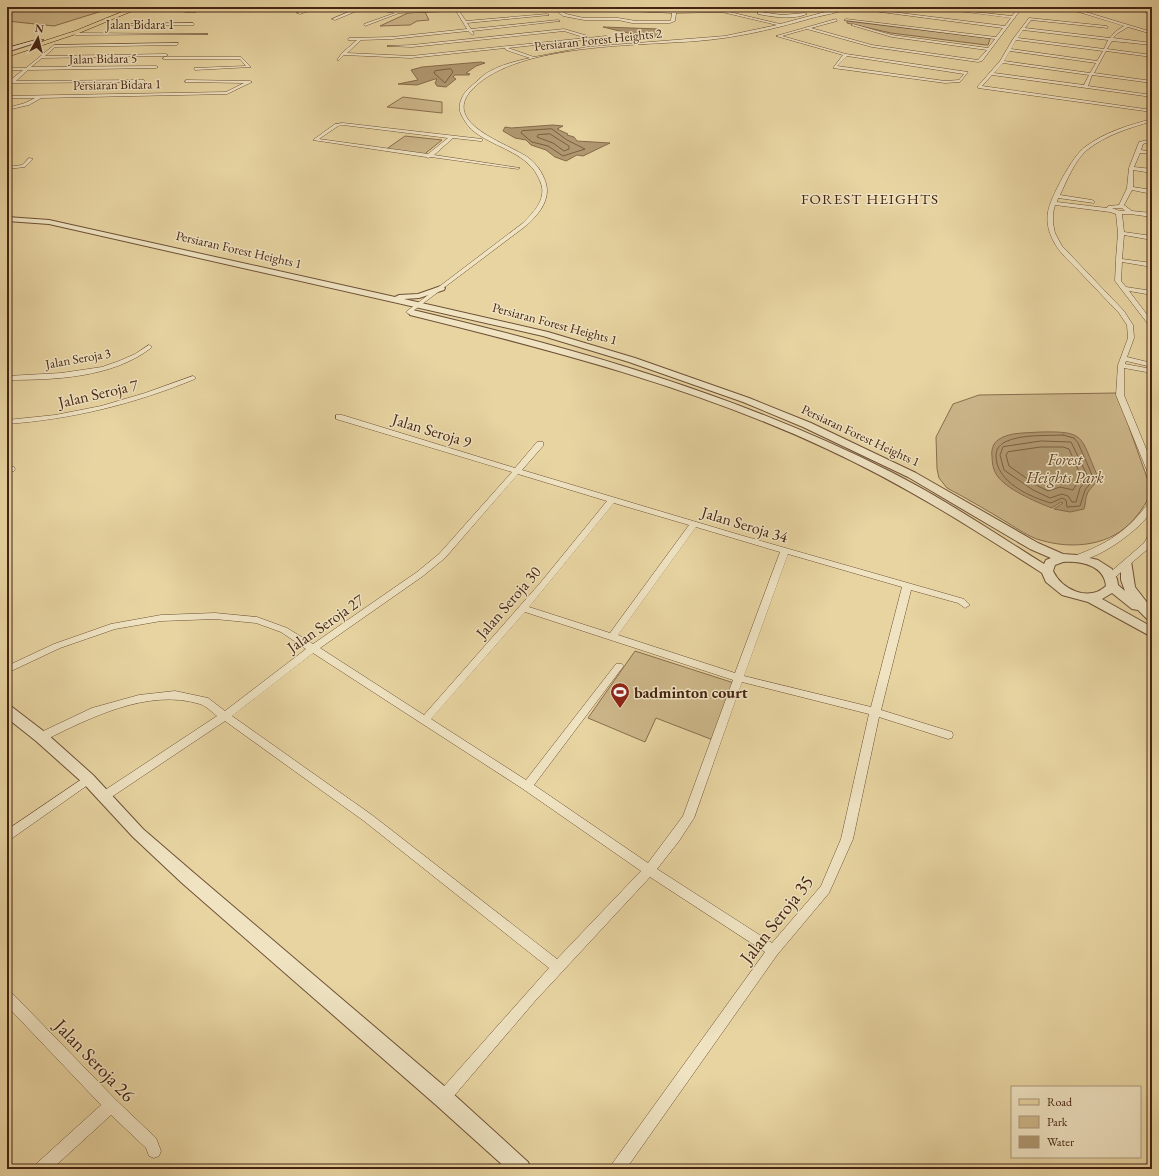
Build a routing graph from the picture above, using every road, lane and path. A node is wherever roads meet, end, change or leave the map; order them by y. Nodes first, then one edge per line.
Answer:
1 (131, 7) edge
2 (139, 7) edge
3 (188, 7) edge
4 (268, 7) edge
5 (317, 7) edge
6 (363, 7) edge
7 (523, 7) edge
8 (559, 7) edge
9 (711, 7) edge
10 (817, 7) edge
11 (829, 7) edge
12 (868, 7) edge
13 (930, 7) edge
14 (1017, 7) edge
15 (1065, 7) edge
16 (1130, 7) edge
17 (1143, 7) edge
18 (491, 8) junction
19 (261, 9) dead end
20 (758, 9) dead end
21 (860, 9) junction
22 (1086, 9) dead end
23 (457, 10) junction
24 (848, 10) edge
25 (854, 10) dead end
26 (723, 11) junction
27 (194, 12) dead end
28 (399, 12) junction
29 (674, 12) junction
30 (299, 13) dead end
31 (547, 15) dead end
32 (822, 15) junction
33 (532, 16) junction
34 (1013, 17) junction
35 (1152, 17) edge
36 (334, 19) dead end
37 (499, 19) junction
38 (840, 20) junction
39 (558, 21) dead end
40 (464, 22) junction
41 (157, 24) junction
42 (193, 24) dead end
43 (109, 25) dead end
44 (365, 25) dead end
45 (780, 25) junction
46 (1129, 26) junction
47 (1005, 27) junction
48 (1107, 27) dead end
49 (806, 28) junction
50 (1022, 29) junction
51 (468, 30) junction
52 (77, 32) junction
53 (1152, 33) edge
54 (147, 34) junction
55 (185, 34) junction
56 (206, 34) dead end
57 (606, 37) dead end
58 (392, 38) junction
59 (590, 38) junction
60 (996, 38) junction
61 (349, 39) dead end
62 (360, 39) junction
63 (480, 39) junction
64 (1014, 39) junction
65 (1110, 39) junction
66 (177, 44) junction
67 (1152, 44) edge
68 (388, 46) junction
69 (502, 47) junction
70 (989, 49) junction
71 (7, 50) edge
72 (1008, 50) junction
73 (1105, 50) junction
74 (343, 54) junction
75 (7, 55) edge
76 (846, 55) junction
77 (165, 56) junction
78 (379, 56) junction
79 (1152, 56) edge
80 (41, 57) junction
81 (532, 57) junction
82 (205, 58) junction
83 (338, 59) dead end
84 (1002, 62) junction
85 (1098, 62) junction
86 (156, 67) junction
87 (7, 69) edge
88 (26, 69) junction
89 (195, 69) junction
90 (991, 74) junction
91 (1091, 74) junction
92 (147, 77) junction
93 (186, 81) junction
94 (9, 82) edge
95 (1152, 82) edge
96 (7, 86) edge
97 (1078, 86) junction
98 (1085, 87) junction
99 (137, 91) junction
100 (177, 94) junction
101 (40, 96) junction
102 (1152, 96) edge
103 (7, 97) edge
104 (1072, 100) junction
105 (7, 109) edge
106 (1152, 111) edge
107 (1152, 120) edge
108 (451, 138) junction
109 (480, 140) dead end
110 (1152, 140) edge
111 (1138, 151) junction
112 (1152, 153) edge
113 (428, 156) junction
114 (31, 159) dead end
115 (527, 159) junction
116 (500, 165) junction
117 (7, 168) edge
118 (518, 168) dead end
119 (1131, 168) junction
120 (1152, 171) edge
121 (1130, 188) junction
122 (1152, 192) edge
123 (1058, 196) junction
124 (1054, 203) junction
125 (1121, 206) junction
126 (1111, 208) junction
127 (1130, 212) junction
128 (1119, 213) junction
129 (1152, 215) edge
130 (7, 219) edge
131 (7, 224) edge
132 (1120, 232) junction
133 (1152, 238) edge
134 (1118, 260) junction
135 (1152, 265) edge
136 (441, 288) junction
137 (1122, 288) junction
138 (1152, 293) edge
139 (376, 295) junction
140 (418, 305) junction
141 (409, 312) junction
142 (466, 315) junction
143 (1152, 324) edge
144 (149, 347) dead end
145 (1122, 362) junction
146 (1152, 365) edge
147 (1152, 371) edge
148 (7, 378) edge
149 (193, 378) dead end
150 (339, 417) dead end
151 (7, 422) edge
152 (540, 444) dead end
153 (516, 470) junction
154 (1152, 472) edge
155 (612, 500) junction
156 (1152, 504) edge
157 (694, 524) junction
158 (1152, 536) edge
159 (784, 552) junction
160 (1061, 558) junction
161 (1077, 558) junction
162 (1127, 564) junction
163 (1047, 571) junction
164 (1111, 582) junction
165 (907, 587) junction
166 (1089, 597) junction
167 (965, 605) dead end
168 (523, 608) junction
169 (1152, 618) edge
170 (1152, 633) edge
171 (612, 637) junction
172 (312, 649) junction
173 (619, 666) dead end
174 (7, 670) edge
175 (739, 678) junction
176 (7, 711) edge
177 (875, 712) junction
178 (226, 715) junction
179 (424, 721) junction
180 (948, 734) dead end
181 (41, 737) junction
182 (88, 779) junction
183 (527, 786) junction
184 (102, 797) junction
185 (7, 836) edge
186 (649, 870) junction
187 (773, 951) junction
188 (557, 967) junction
189 (7, 997) edge
190 (443, 1098) junction
191 (111, 1105) junction
192 (154, 1151) dead end
193 (41, 1169) edge
194 (521, 1169) edge
195 (617, 1169) edge

1 - 71 main road
2 - 52 main road
3 - 27 street
4 - 19 street
5 - 30 street
6 - 28 street
6 - 36 street
7 - 18 street
7 - 33 street
8 - 29 street
8 - 29 street
9 - 26 street
10 - 11 street
11 - 20 street
12 - 21 street
13 - 34 street
14 - 34 street
15 - 46 street
16 - 22 street
17 - 35 street
18 - 23 street
18 - 37 street
21 - 25 street
21 - 47 street
23 - 28 street
23 - 40 street
24 - 32 street, Persiaran Forest Heights 2
26 - 29 street
26 - 45 street
28 - 44 street
31 - 33 street
32 - 38 street
32 - 45 street, Persiaran Forest Heights 2
33 - 37 street
34 - 47 street
37 - 40 street
38 - 49 street
38 - 60 street
38 - 70 street
39 - 51 street
40 - 51 street
41 - 42 street
41 - 43 street
41 - 54 street
45 - 81 street, Persiaran Forest Heights 2
46 - 53 street
46 - 65 street
47 - 60 street
48 - 50 street
49 - 70 street
49 - 76 street
50 - 64 street
50 - 65 street
51 - 58 street
51 - 63 street
52 - 54 street, Jalan Bidara 1
52 - 75 main road
54 - 55 street, Jalan Bidara 1
55 - 56 street, Jalan Bidara 1
55 - 66 street
57 - 59 street
58 - 62 street
58 - 68 street
59 - 63 street
59 - 69 street
60 - 70 street
61 - 62 street
62 - 74 street
63 - 68 street
63 - 69 street
64 - 72 street
64 - 73 street
65 - 67 street
65 - 73 street
66 - 77 street
66 - 80 street
68 - 78 street
69 - 78 street
69 - 81 street
72 - 84 street
72 - 85 street
73 - 79 street
73 - 85 street
74 - 78 street
74 - 83 street
76 - 76 street
77 - 80 street
77 - 82 street
77 - 86 street
80 - 88 street
81 - 115 street, Persiaran Forest Heights 2
82 - 89 street
82 - 89 street
84 - 90 street
84 - 91 street
85 - 91 street
86 - 88 street, Jalan Bidara 5
86 - 92 street
87 - 88 street, Jalan Bidara 5
88 - 94 street
89 - 93 street
90 - 97 street
90 - 104 street
91 - 95 street
91 - 98 street
92 - 94 street
92 - 99 street
93 - 100 street
93 - 100 street, Persiaran Bidara 1
94 - 96 street
97 - 98 street
97 - 104 street
98 - 102 street
99 - 100 street, Persiaran Bidara 1
99 - 101 street, Persiaran Bidara 1
101 - 103 street, Persiaran Bidara 1
101 - 105 street
104 - 106 street
107 - 123 street
108 - 109 street
108 - 113 street
108 - 113 street
110 - 111 street
111 - 112 street
111 - 119 street
113 - 116 street
114 - 117 street
115 - 116 street
115 - 136 street, Persiaran Forest Heights 2
116 - 118 street
119 - 120 street
119 - 121 street
121 - 122 street
121 - 125 street
123 - 124 street
123 - 126 street
124 - 126 street
124 - 145 street
125 - 126 street
125 - 127 street
126 - 128 street
127 - 128 street
127 - 129 street
128 - 132 street
130 - 139 street, Persiaran Forest Heights 1
131 - 141 street, Persiaran Forest Heights 1
132 - 133 street
132 - 134 street
134 - 135 street
134 - 137 street
136 - 139 street
136 - 140 street, Persiaran Forest Heights 2
136 - 142 street
137 - 138 street
137 - 143 street
139 - 140 street, Persiaran Forest Heights 1
140 - 141 street, Persiaran Forest Heights 2
140 - 142 street, Persiaran Forest Heights 1
141 - 163 street, Persiaran Forest Heights 1
142 - 160 street, Persiaran Forest Heights 1
144 - 148 street, Jalan Seroja 3
145 - 146 street
145 - 147 street
145 - 154 street
149 - 151 street, Jalan Seroja 7
150 - 153 street, Jalan Seroja 9
152 - 153 street, Jalan Seroja 27
153 - 155 street, Jalan Seroja 34
153 - 172 street, Jalan Seroja 27
155 - 157 street, Jalan Seroja 34
155 - 168 street, Jalan Seroja 30
156 - 161 street
157 - 159 street, Jalan Seroja 34
157 - 171 street
158 - 162 street
159 - 165 street, Jalan Seroja 34
159 - 175 street
160 - 161 street
160 - 163 street
161 - 164 street
162 - 164 street
162 - 169 street
163 - 166 street
164 - 166 street
164 - 169 street
165 - 167 street, Jalan Seroja 34
165 - 177 street, Jalan Seroja 35
166 - 170 street
168 - 171 street
168 - 179 street, Jalan Seroja 30
171 - 175 street
172 - 174 street
172 - 178 street, Jalan Seroja 27
172 - 179 street
173 - 183 street
175 - 177 street
175 - 186 street
176 - 181 street
177 - 180 street
177 - 187 street, Jalan Seroja 35
178 - 181 street
178 - 184 street, Jalan Seroja 27
178 - 188 street
179 - 183 street
181 - 182 street
182 - 184 street
182 - 185 street
183 - 186 street
184 - 190 street
186 - 187 street
186 - 188 street
187 - 195 street, Jalan Seroja 35
188 - 190 street
189 - 191 street, Jalan Seroja 26
190 - 194 street
191 - 192 street, Jalan Seroja 26
191 - 193 street

